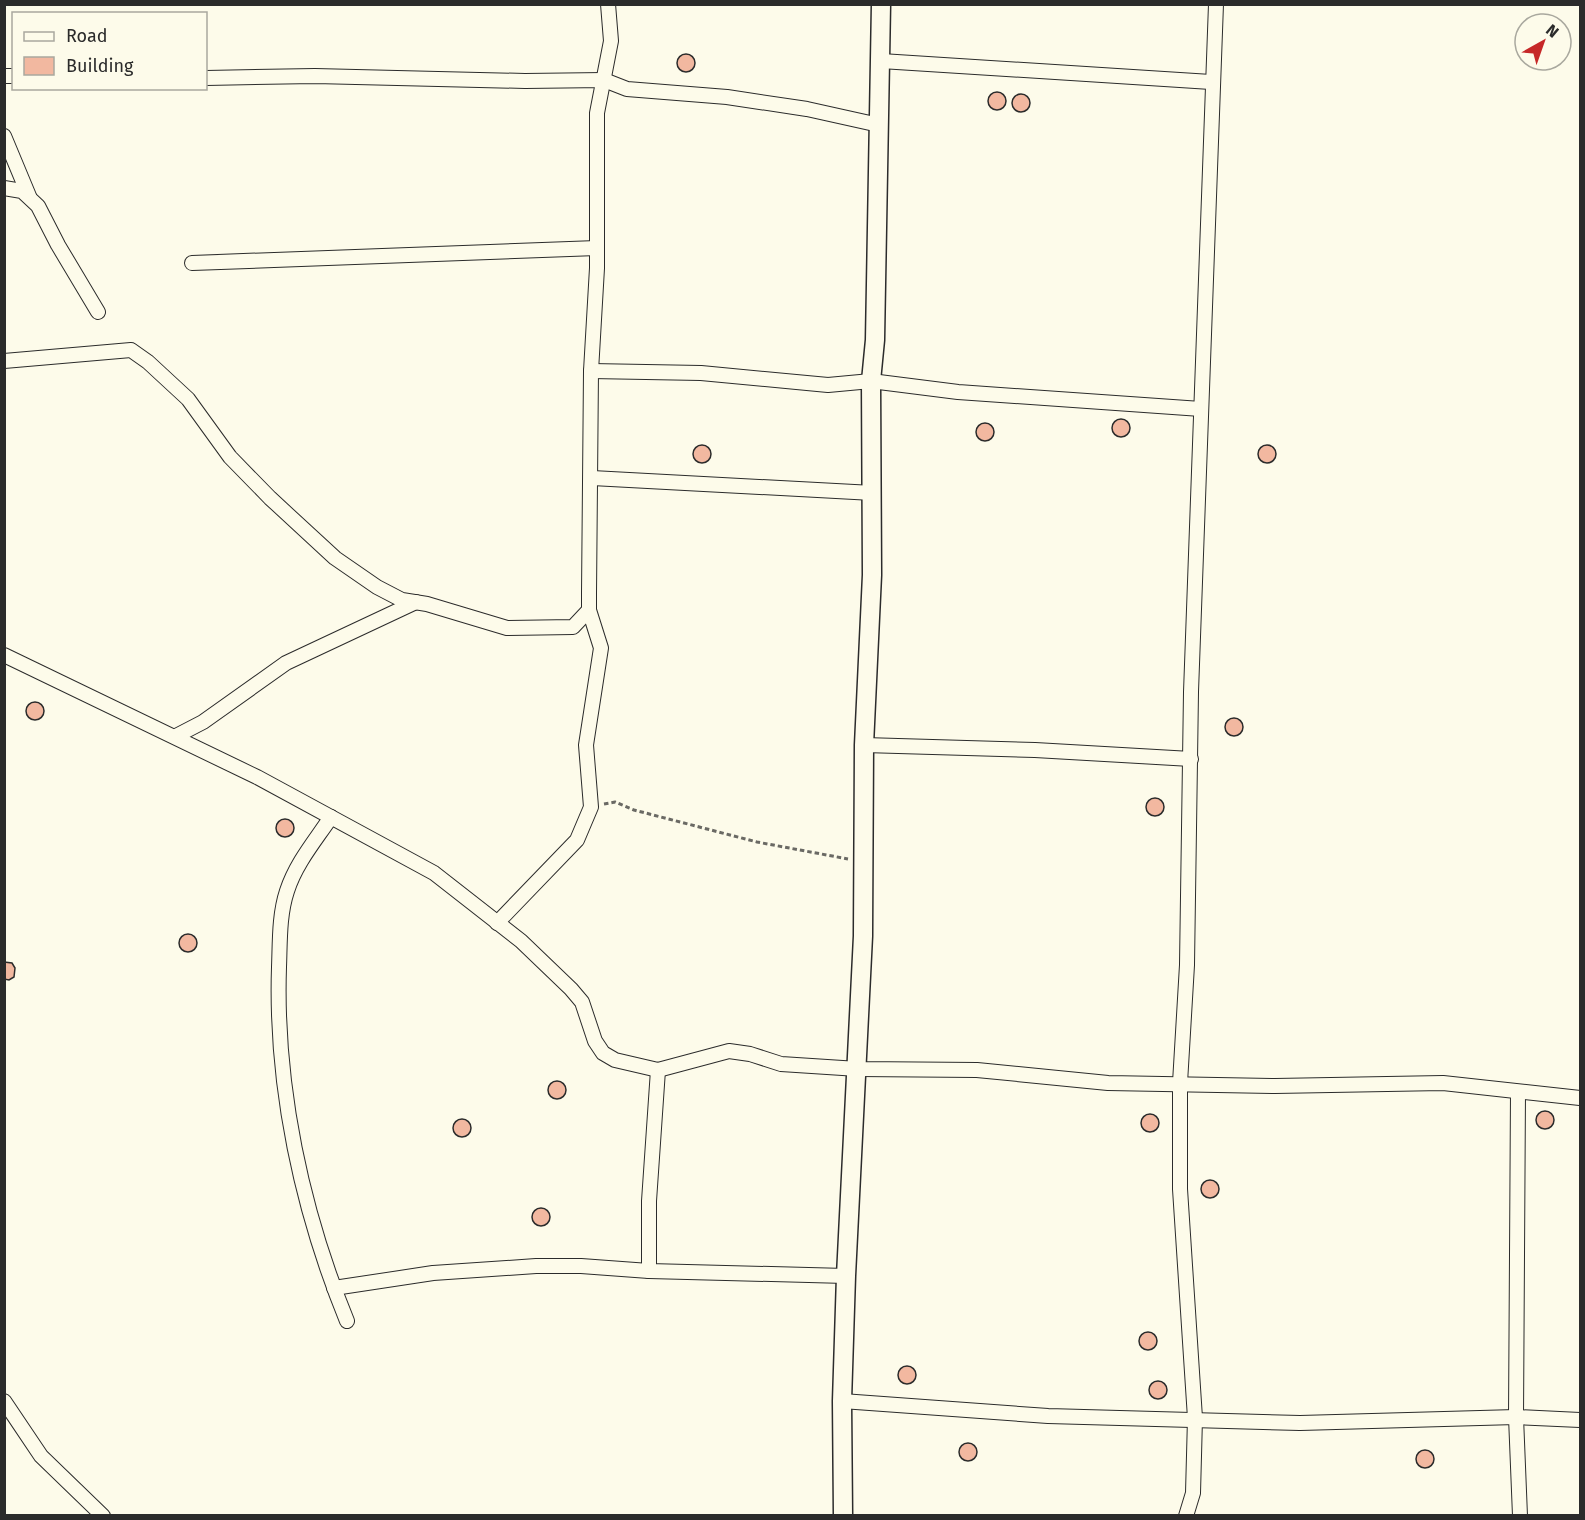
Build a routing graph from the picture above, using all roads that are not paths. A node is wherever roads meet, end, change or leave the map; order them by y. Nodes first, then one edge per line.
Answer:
1 (608, 4) edge
2 (881, 4) edge
3 (1216, 4) edge
4 (881, 61) junction
5 (207, 78) edge
6 (604, 80) junction
7 (1211, 82) junction
8 (879, 125) junction
9 (4, 136) edge
10 (4, 188) edge
11 (29, 196) junction
12 (597, 248) junction
13 (192, 263) dead end
14 (98, 312) dead end
15 (4, 361) edge
16 (591, 370) junction
17 (871, 381) junction
18 (1201, 409) junction
19 (592, 478) junction
20 (873, 493) junction
21 (416, 602) junction
22 (590, 610) junction
23 (4, 655) edge
24 (176, 736) junction
25 (864, 746) junction
26 (1191, 759) junction
27 (331, 817) junction
28 (497, 922) junction
29 (858, 1069) junction
30 (658, 1070) junction
31 (1180, 1083) junction
32 (1518, 1092) junction
33 (1581, 1098) edge
34 (649, 1272) junction
35 (846, 1276) junction
36 (334, 1288) junction
37 (347, 1321) dead end
38 (4, 1401) edge
39 (842, 1401) junction
40 (1516, 1417) junction
41 (1195, 1418) junction
42 (1581, 1420) edge
43 (103, 1515) edge
44 (843, 1515) edge
45 (1186, 1515) edge
46 (1520, 1515) edge

1 - 6 street
2 - 4 street
3 - 7 street
4 - 7 street
4 - 8 street
5 - 6 street
6 - 8 street
6 - 12 street
7 - 18 street
8 - 17 street
9 - 11 street
10 - 11 street
11 - 14 street
12 - 13 street
12 - 16 street
15 - 21 street
16 - 17 street
16 - 19 street
17 - 18 street
17 - 20 street
18 - 26 street
19 - 20 street
19 - 22 street
20 - 25 street
21 - 22 street
21 - 24 street
22 - 28 street
23 - 24 street
24 - 27 street
25 - 26 street
25 - 29 street
26 - 31 street
27 - 28 street
27 - 36 street
28 - 30 street
29 - 30 street
29 - 31 street
29 - 35 street
30 - 34 street
31 - 32 street
31 - 41 street
32 - 33 street
32 - 40 street
34 - 35 street
34 - 36 street
35 - 39 street
36 - 37 street
38 - 43 street
39 - 41 street
39 - 44 street
40 - 41 street
40 - 42 street
40 - 46 street
41 - 45 street

